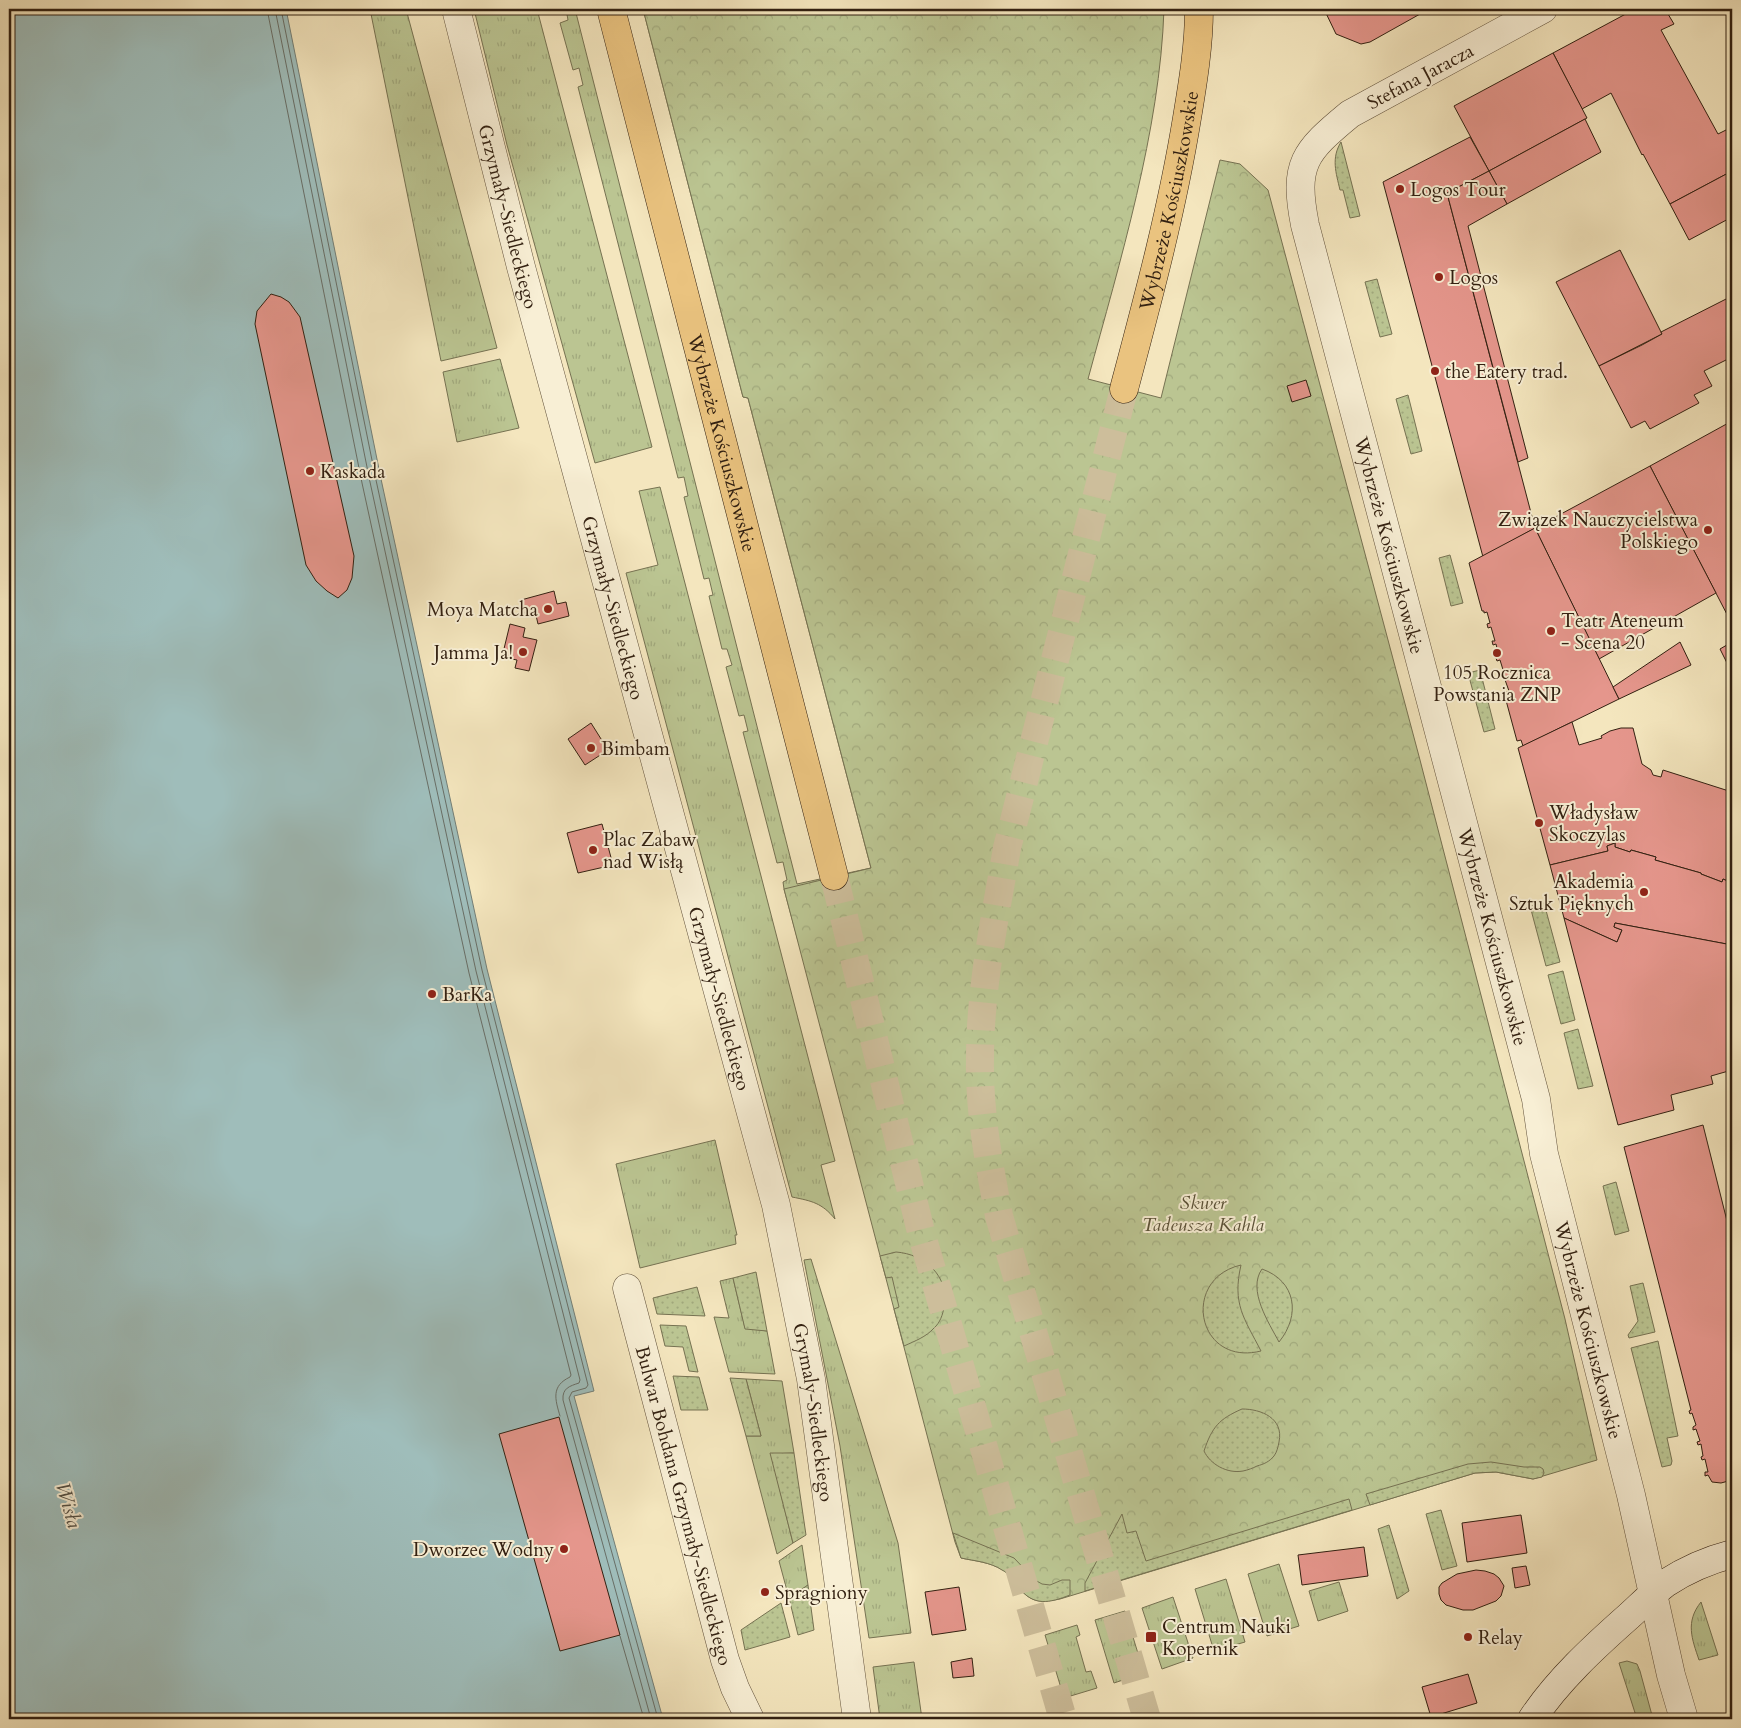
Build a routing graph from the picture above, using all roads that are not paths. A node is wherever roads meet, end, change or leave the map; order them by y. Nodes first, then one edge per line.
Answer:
1 (456, 9) edge
2 (611, 9) edge
3 (1199, 9) edge
4 (1544, 9) edge
5 (1306, 158) joint
6 (1124, 389) tunnel mouth
7 (834, 876) tunnel mouth
8 (776, 1205) joint
9 (627, 1288) dead end
10 (1732, 1554) edge
11 (1652, 1595) junction
12 (750, 1719) edge
13 (857, 1719) edge
14 (1532, 1719) edge
15 (1684, 1719) edge

1 - 8 street, Grzymały-Siedleckiego
2 - 7 main road, Wybrzeże Kościuszkowskie
3 - 6 main road, Wybrzeże Kościuszkowskie
4 - 5 street, Stefana Jaracza
5 - 11 street, Wybrzeże Kościuszkowskie
8 - 13 street, Grymaly-Siedleckiego
9 - 12 street, Bulwar Bohdana Grzymały-Siedleckiego
10 - 11 street
11 - 14 street
11 - 15 street, Wybrzeże Kościuszkowskie

